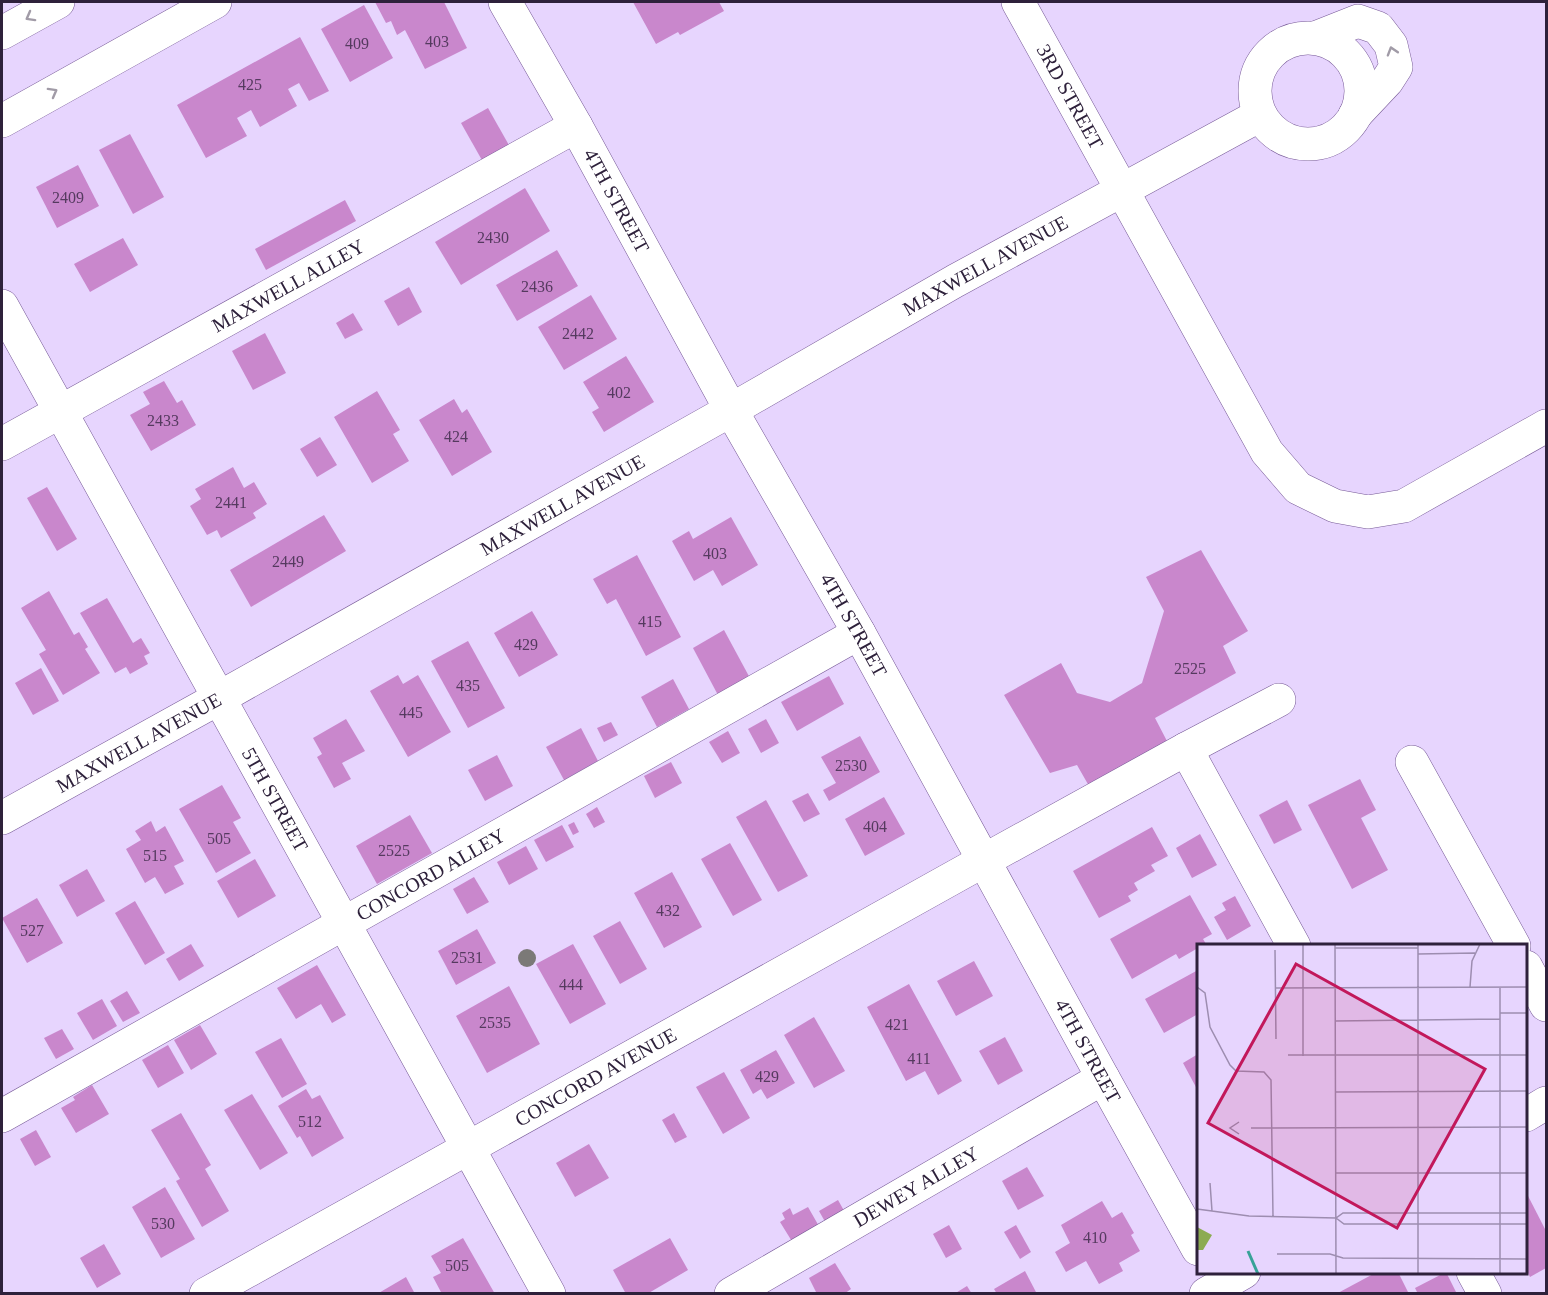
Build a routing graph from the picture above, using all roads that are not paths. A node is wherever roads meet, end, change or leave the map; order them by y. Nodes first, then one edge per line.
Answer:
1 (58, 2) edge
2 (215, 2) edge
3 (505, 2) edge
4 (1018, 2) edge
5 (2, 33) edge
6 (1260, 115) junction
7 (2, 121) edge
8 (576, 126) junction
9 (1122, 191) junction
10 (2, 306) edge
11 (731, 410) junction
12 (60, 412) junction
13 (1546, 426) edge
14 (2, 444) edge
15 (859, 633) junction
16 (219, 698) junction
17 (1279, 700) dead end
18 (1186, 749) junction
19 (1412, 762) dead end
20 (2, 818) edge
21 (983, 861) junction
22 (344, 923) junction
23 (1293, 944) edge
24 (1513, 944) edge
25 (1527, 969) edge
26 (1546, 1005) edge
27 (1102, 1078) junction
28 (1546, 1103) edge
29 (1527, 1113) edge
30 (2, 1116) edge
31 (468, 1147) junction
32 (1197, 1247) edge
33 (1474, 1274) edge
34 (206, 1293) edge
35 (549, 1293) edge
36 (731, 1293) edge
37 (1485, 1293) edge

1 -> 5 street
7 -> 2 street
3 - 8 street, 4TH STREET
4 - 9 street, 3RD STREET
6 -> 6 street
6 - 9 street, MAXWELL AVENUE
8 - 11 street, 4TH STREET
8 - 12 street, MAXWELL ALLEY
9 - 11 street, MAXWELL AVENUE
9 - 13 street, 3RD STREET
10 - 12 street, 5TH STREET
11 - 15 street, 4TH STREET
11 - 16 street, MAXWELL AVENUE
12 - 14 street, MAXWELL ALLEY
12 - 16 street, 5TH STREET
15 - 21 street, 4TH STREET
15 - 22 street, CONCORD ALLEY
16 - 20 street, MAXWELL AVENUE
16 - 22 street, 5TH STREET
17 - 18 street, CONCORD AVENUE
18 - 21 street, CONCORD AVENUE
18 - 23 street
19 - 24 street
21 - 27 street, 4TH STREET
21 - 31 street, CONCORD AVENUE
22 - 30 street, CONCORD ALLEY
22 - 31 street, 5TH STREET
25 - 26 street
27 - 32 street, 4TH STREET
27 - 36 street, DEWEY ALLEY
28 - 29 street
31 - 34 street, CONCORD AVENUE
31 - 35 street, 5TH STREET
33 - 37 street

